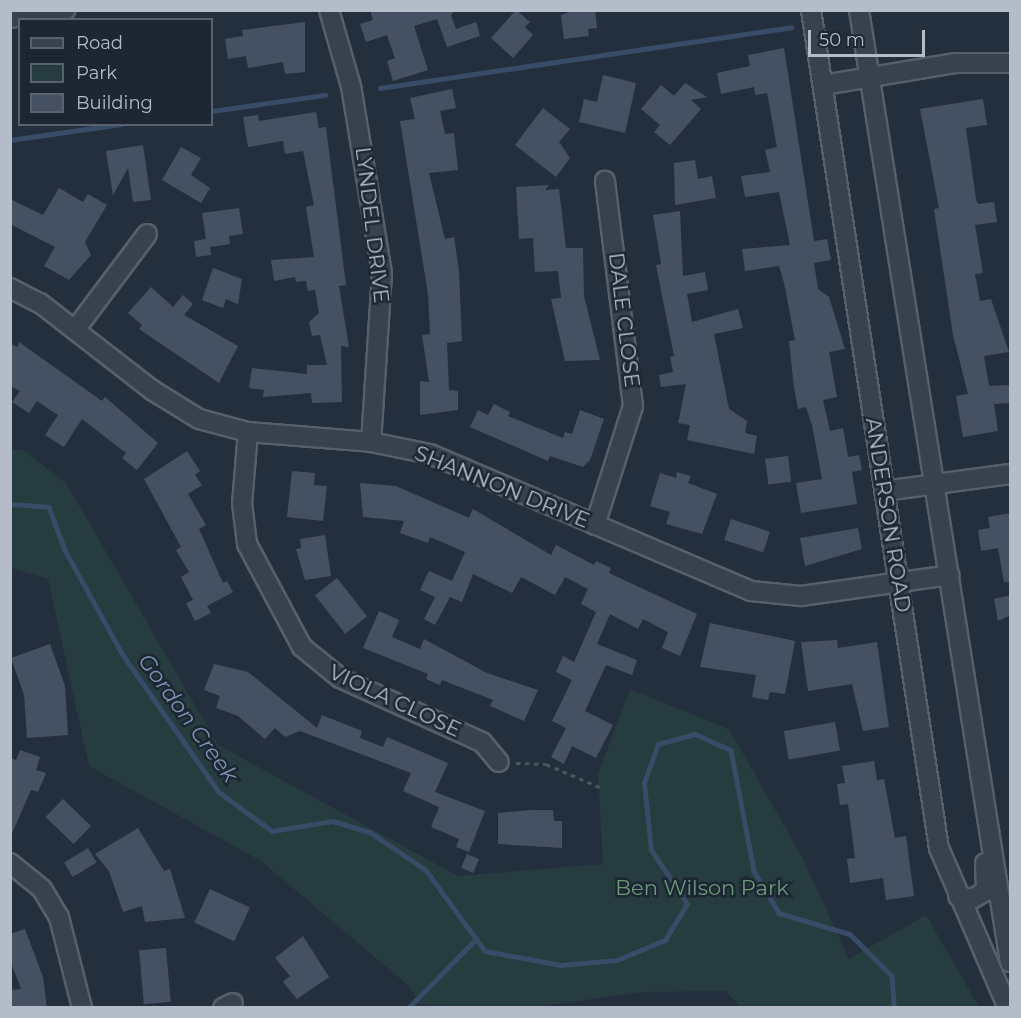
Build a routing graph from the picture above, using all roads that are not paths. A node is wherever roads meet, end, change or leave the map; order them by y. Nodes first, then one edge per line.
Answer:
1 (65, 10) edge
2 (329, 10) edge
3 (811, 10) edge
4 (860, 10) edge
5 (10, 18) edge
6 (1011, 63) edge
7 (873, 77) junction
8 (823, 85) junction
9 (605, 181) dead end
10 (147, 234) dead end
11 (10, 288) edge
12 (75, 330) junction
13 (248, 432) junction
14 (371, 442) junction
15 (1011, 474) edge
16 (937, 483) junction
17 (884, 492) junction
18 (595, 525) junction
19 (950, 575) junction
20 (898, 583) junction
21 (978, 761) junction
22 (499, 762) road end
23 (10, 863) edge
24 (958, 896) junction
25 (1011, 962) edge
26 (81, 1008) edge
27 (1008, 1008) edge

1 - 5 street
2 - 14 street, LYNDEL DRIVE
3 - 8 street, ANDERSON ROAD
4 - 7 street
6 - 7 street
7 - 8 street
7 - 16 street
8 - 17 street, ANDERSON ROAD
9 - 18 street, DALE CLOSE
10 - 12 street
11 - 12 street, SHANNON DRIVE
12 - 13 street, SHANNON DRIVE
13 - 14 street, SHANNON DRIVE
13 - 22 street, VIOLA CLOSE
14 - 18 street, SHANNON DRIVE
15 - 16 street
16 - 17 street
16 - 19 street
17 - 20 street, ANDERSON ROAD
18 - 20 street, SHANNON DRIVE
19 - 20 street, SHANNON DRIVE
19 - 21 street
20 - 24 street, ANDERSON ROAD
21 - 24 street
21 - 25 street
23 - 26 street
24 - 27 street, ANDERSON ROAD

